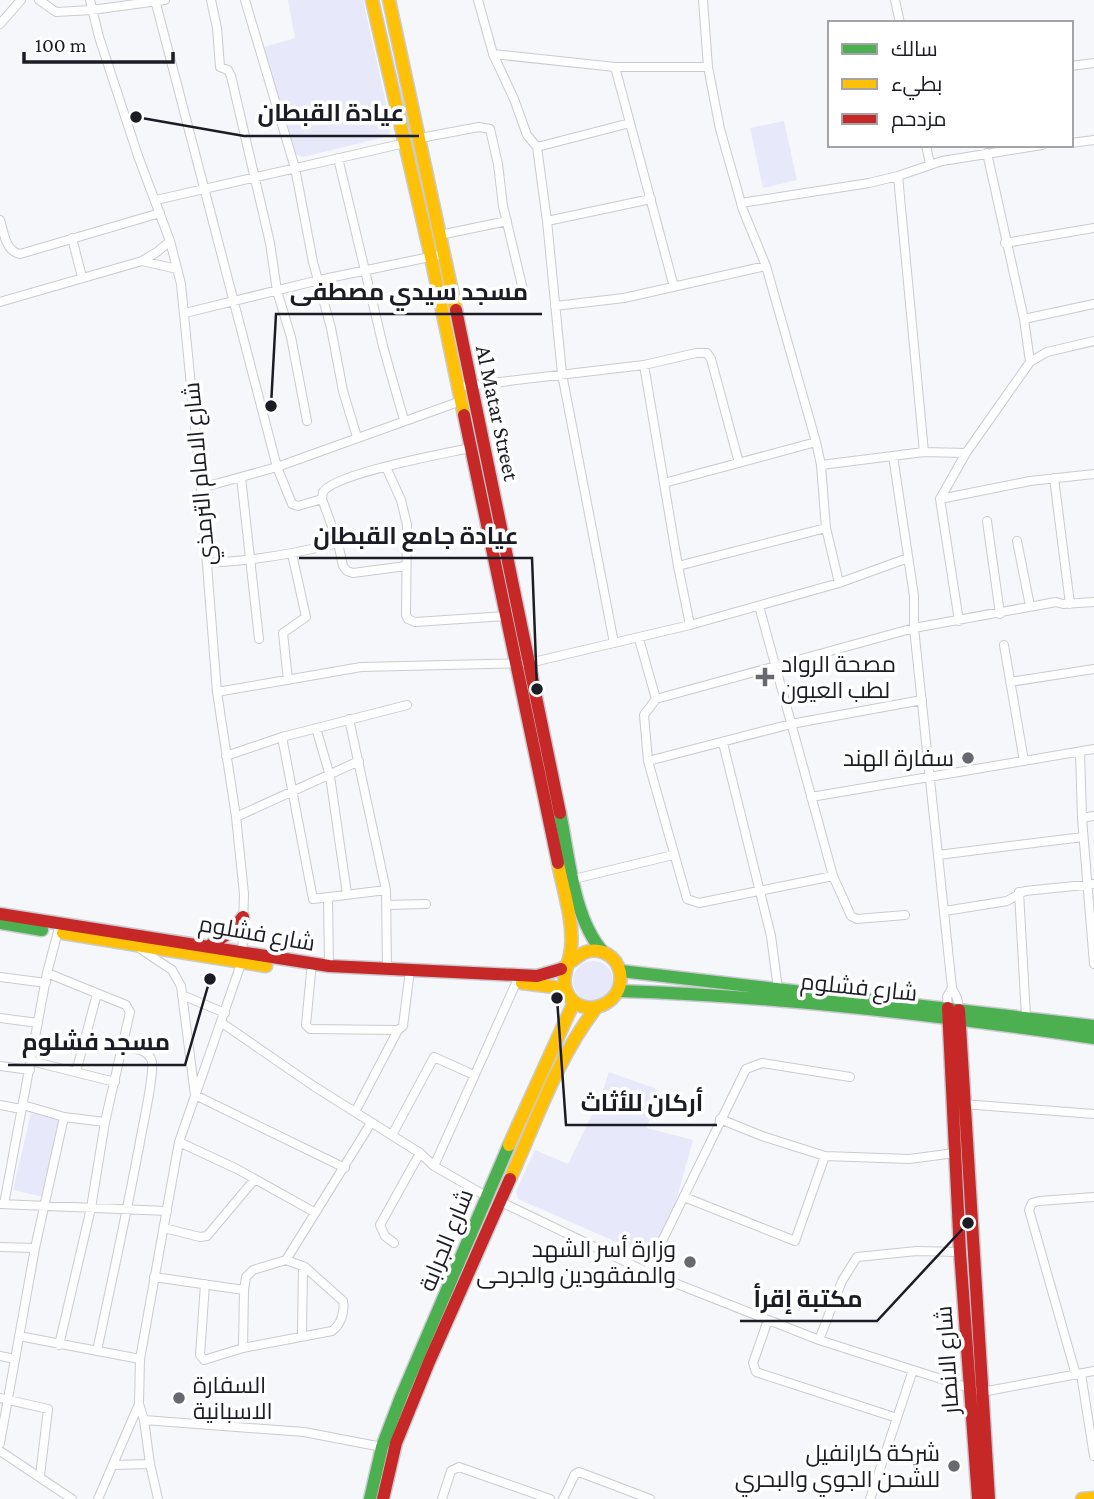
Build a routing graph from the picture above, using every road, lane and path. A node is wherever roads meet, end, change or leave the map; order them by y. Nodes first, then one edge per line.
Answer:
1 (22, 0) edge
2 (39, 0) edge
3 (90, 0) edge
4 (159, 0) edge
5 (211, 0) edge
6 (245, 0) edge
7 (372, 0) edge
8 (389, 0) edge
9 (478, 0) edge
10 (704, 0) edge
11 (895, 0) edge
12 (93, 10) junction
13 (900, 21) edge
14 (0, 24) edge
15 (494, 54) junction
16 (1094, 63) edge
17 (1073, 66) edge
18 (615, 67) junction
19 (708, 67) junction
20 (630, 123) junction
21 (420, 138) junction
22 (1094, 140) edge
23 (1073, 142) edge
24 (405, 143) junction
25 (537, 147) junction
26 (926, 147) edge
27 (1028, 147) edge
28 (987, 153) junction
29 (338, 158) junction
30 (930, 163) junction
31 (295, 168) junction
32 (898, 176) junction
33 (254, 178) junction
34 (205, 189) junction
35 (651, 199) junction
36 (156, 200) junction
37 (741, 203) junction
38 (160, 213) junction
39 (0, 220) edge
40 (506, 220) junction
41 (547, 221) junction
42 (1094, 228) edge
43 (440, 235) junction
44 (72, 238) junction
45 (170, 241) junction
46 (1005, 243) junction
47 (438, 255) junction
48 (142, 261) junction
49 (766, 266) junction
50 (177, 269) junction
51 (366, 271) junction
52 (82, 276) junction
53 (319, 280) junction
54 (674, 287) junction
55 (277, 290) junction
56 (524, 294) dead end
57 (235, 301) junction
58 (0, 302) edge
59 (1094, 304) edge
60 (555, 306) junction
61 (185, 313) junction
62 (1024, 319) junction
63 (1094, 341) edge
64 (1030, 362) junction
65 (645, 365) junction
66 (562, 374) junction
67 (463, 391) junction
68 (404, 420) junction
69 (307, 421) dead end
70 (357, 437) junction
71 (816, 442) junction
72 (470, 447) junction
73 (924, 452) junction
74 (966, 453) junction
75 (893, 456) junction
76 (739, 463) junction
77 (821, 465) junction
78 (277, 467) junction
79 (386, 467) junction
80 (1094, 474) edge
81 (241, 477) junction
82 (1054, 478) junction
83 (664, 483) junction
84 (201, 488) junction
85 (322, 499) junction
86 (940, 499) junction
87 (988, 521) dead end
88 (827, 528) junction
89 (1017, 541) dead end
90 (338, 544) junction
91 (292, 554) junction
92 (908, 558) junction
93 (250, 561) junction
94 (206, 563) junction
95 (406, 566) junction
96 (678, 566) junction
97 (839, 583) junction
98 (1094, 602) edge
99 (1070, 604) junction
100 (759, 606) junction
101 (1030, 607) junction
102 (1000, 614) junction
103 (506, 616) junction
104 (959, 621) junction
105 (690, 625) junction
106 (914, 628) junction
107 (259, 639) dead end
108 (639, 639) junction
109 (614, 643) junction
110 (1004, 645) dead end
111 (522, 663) junction
112 (777, 666) junction
113 (1094, 669) edge
114 (288, 680) junction
115 (1010, 682) junction
116 (217, 692) junction
117 (656, 699) junction
118 (922, 700) junction
119 (407, 705) dead end
120 (349, 719) junction
121 (791, 724) junction
122 (316, 728) junction
123 (282, 737) junction
124 (723, 743) junction
125 (1094, 749) edge
126 (1080, 752) junction
127 (226, 755) junction
128 (659, 758) junction
129 (359, 761) junction
130 (649, 761) junction
131 (1024, 761) junction
132 (330, 776) junction
133 (929, 777) junction
134 (653, 778) junction
135 (292, 793) junction
136 (811, 797) junction
137 (1094, 816) edge
138 (236, 817) junction
139 (1082, 818) junction
140 (1083, 837) junction
141 (673, 855) junction
142 (938, 855) junction
143 (833, 876) junction
144 (574, 879) junction
145 (1091, 884) edge
146 (386, 890) junction
147 (761, 892) junction
148 (1019, 892) junction
149 (347, 894) junction
150 (328, 897) junction
151 (426, 904) dead end
152 (386, 905) junction
153 (945, 911) junction
154 (0, 914) edge
155 (905, 915) dead end
156 (243, 917) junction
157 (0, 923) edge
158 (58, 928) junction
159 (126, 943) junction
160 (209, 946) junction
161 (603, 952) junction
162 (242, 957) junction
163 (1094, 964) edge
164 (568, 965) junction
165 (329, 966) junction
166 (387, 969) junction
167 (621, 971) junction
168 (312, 972) junction
169 (47, 973) junction
170 (0, 977) edge
171 (408, 978) junction
172 (512, 979) junction
173 (46, 983) junction
174 (778, 989) junction
175 (619, 991) junction
176 (97, 995) junction
177 (182, 995) junction
178 (571, 998) junction
179 (596, 1008) junction
180 (225, 1013) junction
181 (953, 1013) junction
182 (1026, 1017) junction
183 (0, 1018) edge
184 (38, 1023) junction
185 (222, 1023) junction
186 (1094, 1026) edge
187 (398, 1030) junction
188 (1094, 1038) edge
189 (121, 1047) junction
190 (0, 1066) edge
191 (30, 1066) junction
192 (76, 1072) junction
193 (474, 1075) junction
194 (850, 1077) dead end
195 (115, 1082) junction
196 (195, 1095) junction
197 (964, 1104) junction
198 (0, 1105) edge
199 (22, 1107) junction
200 (355, 1112) junction
201 (1094, 1114) edge
202 (64, 1117) junction
203 (720, 1119) junction
204 (105, 1122) junction
205 (371, 1123) junction
206 (392, 1135) junction
207 (179, 1142) junction
208 (420, 1153) junction
209 (955, 1153) junction
210 (825, 1156) junction
211 (434, 1166) junction
212 (345, 1168) junction
213 (4, 1177) edge
214 (254, 1180) junction
215 (486, 1196) junction
216 (684, 1197) junction
217 (1094, 1197) edge
218 (499, 1201) junction
219 (2, 1204) edge
220 (44, 1206) junction
221 (91, 1208) junction
222 (127, 1209) junction
223 (167, 1211) junction
224 (314, 1212) junction
225 (164, 1228) junction
226 (394, 1243) dead end
227 (0, 1247) edge
228 (35, 1248) junction
229 (960, 1252) junction
230 (286, 1259) junction
231 (303, 1266) junction
232 (648, 1272) junction
233 (154, 1277) junction
234 (205, 1284) junction
235 (244, 1290) junction
236 (452, 1294) junction
237 (768, 1320) junction
238 (302, 1335) junction
239 (19, 1336) junction
240 (818, 1340) junction
241 (59, 1345) junction
242 (243, 1348) junction
243 (97, 1351) junction
244 (0, 1356) edge
245 (15, 1359) junction
246 (140, 1359) junction
247 (913, 1370) junction
248 (1094, 1371) edge
249 (1079, 1374) junction
250 (976, 1390) junction
251 (4, 1399) edge
252 (139, 1405) junction
253 (897, 1419) junction
254 (145, 1420) junction
255 (0, 1443) edge
256 (382, 1447) junction
257 (0, 1451) edge
258 (1094, 1456) edge
259 (150, 1464) junction
260 (113, 1465) junction
261 (40, 1476) junction
262 (1094, 1498) edge
263 (72, 1499) edge
264 (98, 1499) edge
265 (158, 1499) edge
266 (370, 1499) edge
267 (383, 1499) edge
268 (442, 1499) edge
269 (550, 1499) edge
270 (563, 1499) edge
271 (650, 1499) edge
272 (870, 1499) edge
273 (978, 1499) edge
274 (989, 1499) edge
275 (1082, 1499) edge

1 - 14 street
2 - 12 street
3 - 12 street, شارع الامام الترمذي
4 - 12 street
4 - 34 street
5 - 33 street
6 - 31 street
7 - 24 main road
8 - 21 main road, Al Matar Street
9 - 15 street
10 - 19 street
11 - 13 street
12 - 36 street, شارع الامام الترمذي
15 - 18 street
15 - 25 street
16 - 17 street
18 - 19 street
18 - 20 street
19 - 37 street
20 - 25 street
20 - 35 street
21 - 40 street
21 - 43 main road, Al Matar Street
22 - 23 street
24 - 29 street
24 - 47 main road
25 - 41 street
26 - 30 street
27 - 28 street
28 - 30 street
28 - 46 street
29 - 31 street
29 - 51 street
30 - 32 street
31 - 33 street
31 - 53 street
32 - 37 street
32 - 73 street
33 - 34 street
33 - 55 street
34 - 36 street
34 - 57 street
35 - 41 street
35 - 54 street
36 - 38 street, شارع الامام الترمذي
37 - 49 street
38 - 44 street
38 - 45 street, شارع الامام الترمذي
39 - 44 street
40 - 43 street
40 - 56 street
41 - 60 street
42 - 46 street
43 - 47 main road, Al Matar Street
44 - 52 street
45 - 48 street
45 - 50 street, شارع الامام الترمذي
46 - 62 street
47 - 51 street
47 - 67 main road, Al Matar Street
48 - 50 street
48 - 52 street
49 - 54 street
49 - 71 street
50 - 61 street, شارع الامام الترمذي
51 - 53 street
51 - 68 street
52 - 58 street
53 - 55 street
53 - 70 street
54 - 60 street
55 - 57 street
55 - 69 street
57 - 61 street
57 - 78 street
59 - 62 street
60 - 66 street
61 - 84 street, شارع الامام الترمذي
62 - 64 street
63 - 64 street
64 - 74 street
65 - 66 street
65 - 76 street
65 - 83 street
66 - 67 street
66 - 109 street
67 - 68 street
67 - 72 main road
67 - 111 main road, Al Matar Street
68 - 70 street
70 - 78 street
71 - 76 street
71 - 77 street
72 - 79 street
72 - 103 main road
73 - 74 street
73 - 75 street
74 - 86 street
75 - 77 street
75 - 92 street
76 - 83 street
77 - 88 street
78 - 81 street
78 - 85 street
79 - 85 street
79 - 95 street
80 - 82 street
81 - 84 street
81 - 93 street
82 - 86 street
82 - 99 street
83 - 96 street
84 - 94 street, شارع الامام الترمذي
85 - 90 street
86 - 104 street
87 - 102 street
88 - 96 street
88 - 97 street
89 - 101 street
90 - 91 street
90 - 95 street
91 - 93 street
91 - 114 street
92 - 97 street
92 - 106 street
93 - 94 street
93 - 107 street
94 - 116 street, شارع الامام الترمذي
95 - 103 street
96 - 105 street
97 - 100 street
98 - 99 street
99 - 101 street
100 - 105 street
100 - 112 street
101 - 102 street
102 - 104 street
103 - 111 main road
104 - 106 street
105 - 108 street
106 - 112 street
106 - 118 street
108 - 109 street
108 - 117 street
109 - 111 street
110 - 115 street
111 - 114 street
111 - 144 main road, Al Matar Street
111 - 164 main road
112 - 117 street
112 - 121 street
113 - 115 street
114 - 116 street
115 - 131 street
116 - 127 street, شارع الامام الترمذي
117 - 130 street
118 - 121 street
118 - 133 street
119 - 120 street
120 - 122 street
120 - 129 street
121 - 124 street
121 - 136 street
122 - 123 street
122 - 132 street
123 - 127 street
123 - 135 street
124 - 128 street
124 - 147 street
125 - 126 street
126 - 131 street
126 - 139 street
127 - 138 street, شارع الامام الترمذي
128 - 130 street
128 - 134 street
129 - 132 street
129 - 146 street
130 - 134 street
131 - 133 street
132 - 135 street
132 - 149 street
133 - 136 street
133 - 142 street
134 - 141 street
135 - 138 street
135 - 150 street
136 - 143 street
137 - 139 street
138 - 156 street, شارع الامام الترمذي
139 - 140 street
140 - 142 street
140 - 145 street
141 - 144 street
141 - 147 street
142 - 153 street
143 - 147 street
143 - 155 street
144 - 161 main road, Al Matar Street
145 - 148 street
145 - 163 street
146 - 149 street
146 - 152 street
147 - 174 street
148 - 153 street
148 - 182 street
149 - 150 street
150 - 165 street
151 - 152 street
152 - 166 street
153 - 181 street
154 - 158 main road, شارع فشلوم
156 - 160 main road
156 - 162 street, شارع الامام الترمذي
157 - 158 main road, شارع فشلوم
158 - 159 main road, شارع فشلوم
158 - 160 main road, شارع فشلوم
158 - 169 street
159 - 162 main road, شارع فشلوم
159 - 177 street
160 - 162 main road, شارع فشلوم
161 - 164 main road
161 - 167 main road
162 - 165 main road, شارع فشلوم
162 - 168 main road, شارع فشلوم
162 - 180 street, شارع الامام الترمذي
164 - 172 main road
164 - 178 main road
165 - 166 main road, شارع فشلوم
166 - 172 main road, شارع فشلوم
167 - 174 main road, شارع فشلوم
167 - 175 main road
168 - 171 main road, شارع فشلوم
168 - 187 street
169 - 173 street
169 - 176 street
170 - 173 street
171 - 172 main road, شارع فشلوم
171 - 187 street
172 - 178 main road
172 - 193 street
173 - 184 street
174 - 181 main road, شارع فشلوم
175 - 179 main road
175 - 181 main road, شارع فشلوم
176 - 189 street
176 - 192 street
177 - 180 street
177 - 196 street
178 - 179 main road
178 - 215 main road, شارع الجرابة
179 - 218 main road, شارع الجرابة
180 - 185 street, شارع الامام الترمذي
181 - 182 main road, شارع فشلوم
181 - 188 main road, شارع فشلوم
181 - 197 main road, شارع الانصار
181 - 209 main road, شارع الانصار
182 - 186 main road, شارع فشلوم
183 - 184 street
184 - 191 street
185 - 196 street, شارع الامام الترمذي
185 - 200 street
187 - 200 street
189 - 195 street
189 - 222 street
190 - 191 street
191 - 192 street
191 - 199 street
192 - 195 street
193 - 206 street
193 - 211 street
194 - 203 street
195 - 204 street
196 - 207 street, شارع الامام الترمذي
196 - 212 street
197 - 201 street
197 - 250 main road, شارع الانصار
198 - 199 street
199 - 202 street
199 - 213 street
200 - 205 street
202 - 204 street
202 - 220 street
203 - 210 street
203 - 216 street
204 - 221 street
205 - 206 street
205 - 212 street
206 - 208 street
207 - 214 street
207 - 223 street, شارع الامام الترمذي
208 - 211 street
208 - 226 street
209 - 210 street
209 - 229 main road, شارع الانصار
210 - 216 street
211 - 215 street
212 - 224 street
213 - 219 street
214 - 224 street
214 - 225 street
215 - 236 main road, شارع الجرابة
216 - 232 street
217 - 249 street
218 - 232 street
218 - 236 main road, شارع الجرابة
219 - 220 street
220 - 221 street
220 - 228 street
221 - 222 street
221 - 241 street
222 - 223 street
222 - 243 street
223 - 225 street, شارع الامام الترمذي
224 - 230 street
225 - 233 street, شارع الامام الترمذي
227 - 228 street
228 - 239 street
229 - 240 street
229 - 250 main road, شارع الانصار
230 - 231 street
230 - 235 street
231 - 238 street
231 - 238 street
232 - 237 street
233 - 234 street
233 - 246 street, شارع الامام الترمذي
234 - 235 street
234 - 242 street
235 - 242 street
236 - 256 main road, شارع الجرابة
236 - 267 main road, شارع الجرابة
237 - 240 street
237 - 253 street
238 - 242 street
239 - 241 street
239 - 245 street
240 - 247 street
241 - 243 street
243 - 246 street
244 - 245 street
245 - 251 street
246 - 252 street, شارع الامام الترمذي
247 - 250 street
247 - 253 street
248 - 249 street
249 - 250 street
249 - 258 street
250 - 273 main road, شارع الانصار
250 - 274 main road, شارع الانصار
251 - 255 street
251 - 261 street
252 - 254 street
252 - 260 street
253 - 272 street
254 - 256 street
254 - 259 street
256 - 266 main road, شارع الجرابة
257 - 261 street
259 - 260 street
259 - 265 street
260 - 264 street
261 - 263 street
262 - 275 main road
268 - 269 street
270 - 271 street

